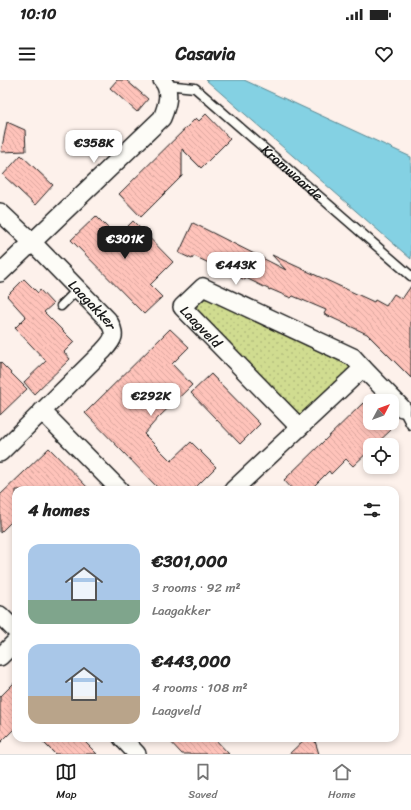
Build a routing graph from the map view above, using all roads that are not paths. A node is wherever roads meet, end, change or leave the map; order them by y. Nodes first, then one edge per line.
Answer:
1 (167, 82) edge
2 (0, 212) edge
3 (32, 242) junction
4 (0, 273) edge
5 (411, 276) edge
6 (78, 289) junction
7 (61, 306) dead end
8 (363, 368) junction
9 (402, 408) joint
10 (42, 411) junction
11 (411, 425) edge
12 (299, 427) junction
13 (0, 453) edge
14 (116, 486) edge
15 (237, 486) edge
16 (0, 615) edge
17 (12, 627) edge
18 (12, 645) edge
19 (0, 657) edge
20 (126, 742) edge
21 (137, 754) edge

1 - 3 street, Kromwaarde
1 - 5 lane, Kromwaarde
2 - 3 street, Laagakker
3 - 4 street, Kromwaarde
3 - 6 street, Laagakker
6 - 7 lane
6 - 10 street, Laagakker
8 - 9 street, Laagveld
8 - 12 street
8 - 12 street, Laagveld
9 - 11 lane
10 - 13 street, Laagakker
10 - 14 street
12 - 15 street
16 - 17 street
18 - 19 street
20 - 21 street

